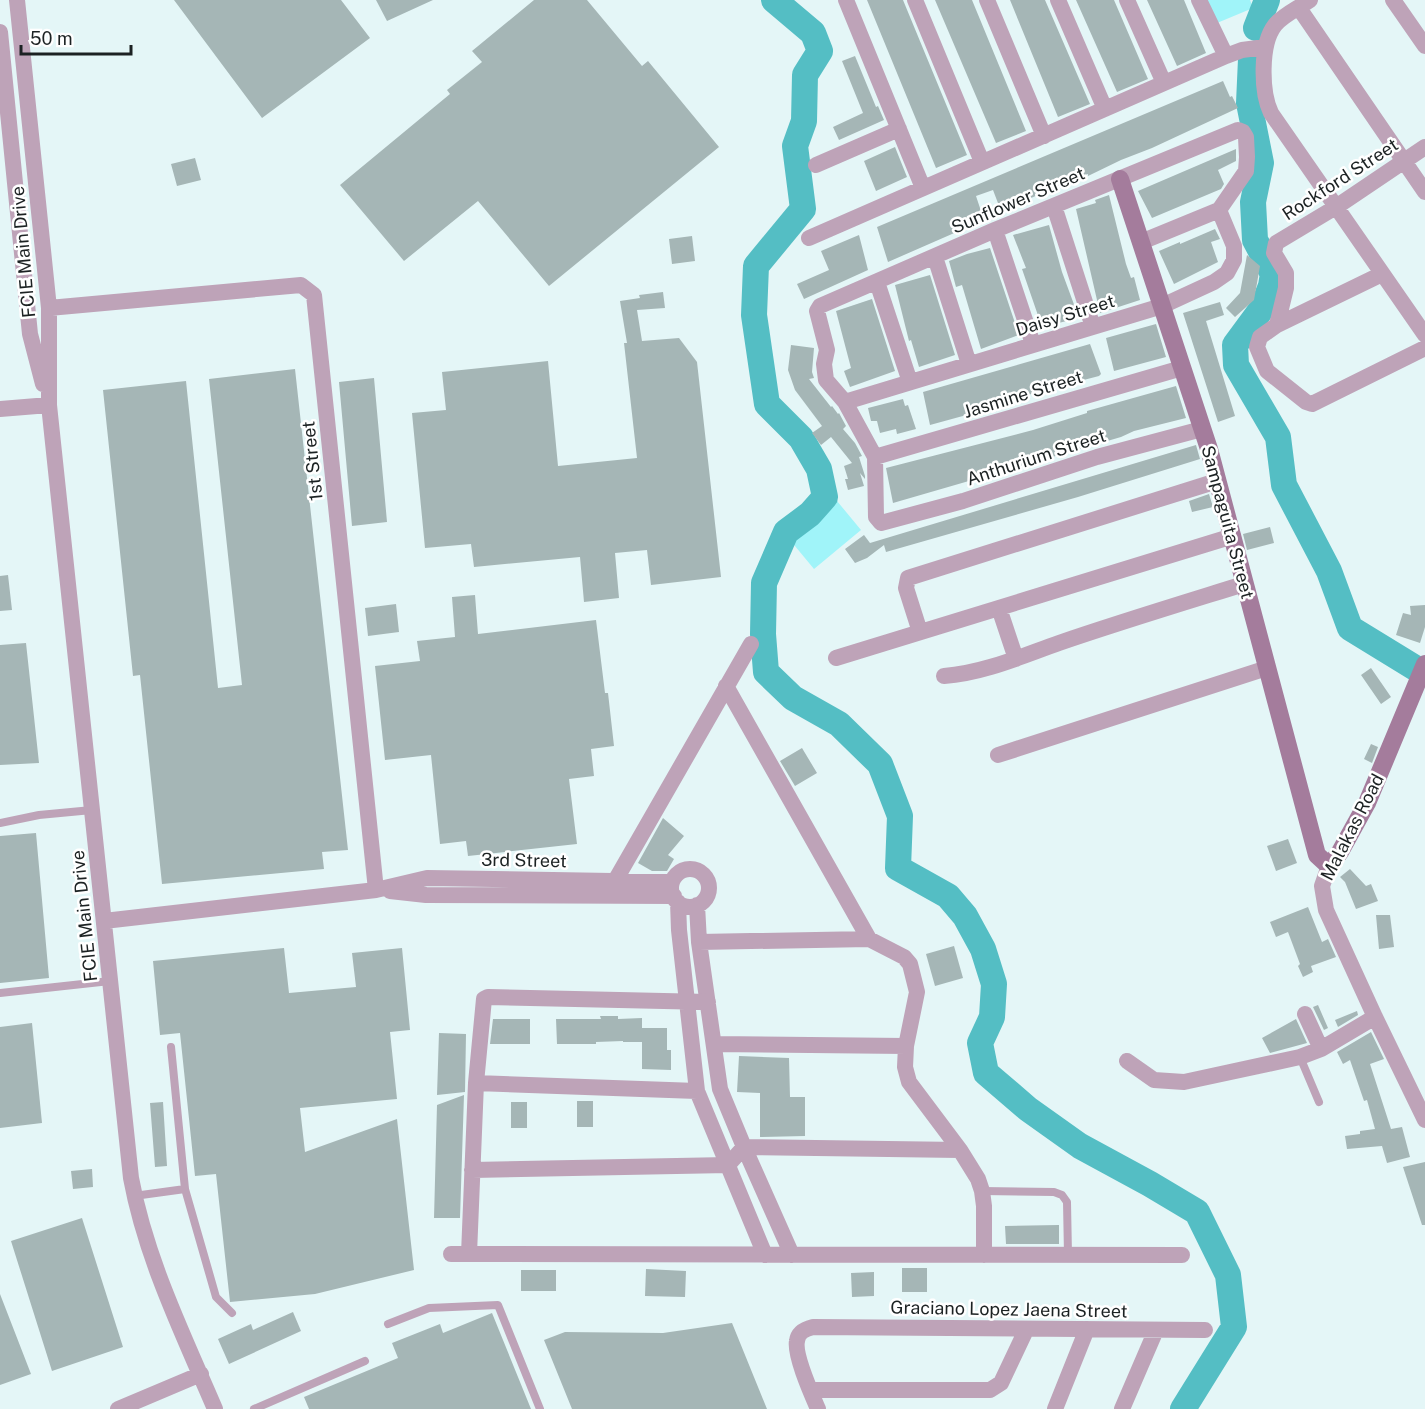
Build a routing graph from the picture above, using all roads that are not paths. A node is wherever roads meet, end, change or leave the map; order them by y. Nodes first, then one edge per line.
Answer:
1 (17, 0) edge
2 (26, 0) edge
3 (846, 0) edge
4 (915, 0) edge
5 (987, 0) edge
6 (1058, 0) edge
7 (1127, 0) edge
8 (1199, 0) edge
9 (1393, 0) edge
10 (1305, 4) edge
11 (19, 24) junction
12 (0, 32) edge
13 (1425, 46) edge
14 (1255, 48) junction
15 (1226, 57) junction
16 (1164, 83) junction
17 (1105, 109) junction
18 (899, 129) junction
19 (1044, 136) junction
20 (1425, 147) edge
21 (982, 162) junction
22 (1404, 162) junction
23 (816, 165) dead end
24 (1120, 179) junction
25 (923, 188) junction
26 (1425, 192) edge
27 (1054, 206) junction
28 (1336, 207) junction
29 (1219, 210) junction
30 (995, 230) junction
31 (809, 238) dead end
32 (1141, 242) junction
33 (935, 257) junction
34 (1382, 274) junction
35 (877, 282) junction
36 (1162, 306) junction
37 (49, 308) junction
38 (1277, 325) junction
39 (1093, 327) junction
40 (1425, 335) edge
41 (1033, 344) junction
42 (1425, 348) edge
43 (969, 364) junction
44 (1182, 368) junction
45 (910, 382) junction
46 (845, 402) junction
47 (49, 405) junction
48 (0, 409) edge
49 (1202, 429) junction
50 (875, 457) junction
51 (1217, 481) junction
52 (1233, 536) junction
53 (1244, 584) junction
54 (999, 608) junction
55 (920, 632) junction
56 (751, 644) dead end
57 (836, 658) dead end
58 (1016, 659) junction
59 (1425, 664) edge
60 (1267, 668) junction
61 (944, 676) dead end
62 (726, 686) junction
63 (998, 755) dead end
64 (92, 810) junction
65 (0, 823) edge
66 (1329, 866) junction
67 (615, 888) junction
68 (376, 890) junction
69 (675, 893) junction
70 (698, 905) junction
71 (104, 921) junction
72 (869, 939) junction
73 (699, 942) junction
74 (110, 981) junction
75 (0, 993) edge
76 (708, 1002) junction
77 (687, 1003) junction
78 (1305, 1014) dead end
79 (1375, 1017) junction
80 (714, 1044) junction
81 (906, 1046) junction
82 (171, 1047) dead end
83 (1321, 1049) junction
84 (1300, 1057) junction
85 (1127, 1061) dead end
86 (476, 1083) junction
87 (698, 1091) junction
88 (1319, 1102) dead end
89 (1425, 1120) edge
90 (744, 1148) junction
91 (960, 1150) junction
92 (728, 1165) junction
93 (472, 1170) junction
94 (184, 1189) junction
95 (982, 1191) junction
96 (134, 1196) junction
97 (451, 1254) dead end
98 (469, 1254) junction
99 (765, 1255) junction
100 (792, 1255) junction
101 (984, 1255) junction
102 (1068, 1255) junction
103 (1182, 1255) dead end
104 (231, 1313) dead end
105 (388, 1324) dead end
106 (1026, 1329) junction
107 (1087, 1329) junction
108 (1205, 1329) dead end
109 (1156, 1330) junction
110 (365, 1360) dead end
111 (201, 1374) junction
112 (810, 1390) junction
113 (209, 1407) edge
114 (118, 1409) edge
115 (254, 1409) edge
116 (540, 1409) edge
117 (818, 1409) edge
118 (1055, 1409) edge
119 (1122, 1409) edge

1 - 11 street, FCIE Main Drive
2 - 11 street, FCIE Main Drive
3 - 18 street
4 - 21 street
5 - 19 street
6 - 17 street
7 - 16 street
8 - 15 street
9 - 13 street
10 - 14 street
10 - 22 street
11 - 37 street, FCIE Main Drive
12 - 47 street, FCIE Main Drive
14 - 15 street
14 - 28 street
15 - 16 street
16 - 17 street
17 - 19 street
18 - 23 street
18 - 25 street
19 - 21 street
20 - 22 street, Rockford Street
21 - 25 street
22 - 26 street
22 - 28 street, Rockford Street
24 - 27 street, Sunflower Street
24 - 29 street, Sunflower Street
24 - 32 street, Sampaguita Street
25 - 31 street
27 - 30 street, Sunflower Street
27 - 39 street
28 - 34 street
28 - 38 street, Rockford Street
29 - 32 street
29 - 36 street, Daisy Street
30 - 33 street, Sunflower Street
30 - 41 street
32 - 36 street, Sampaguita Street
33 - 35 street, Sunflower Street
33 - 43 street
34 - 38 street
34 - 40 street
35 - 45 street
35 - 46 street, Sunflower Street
36 - 39 street, Daisy Street
36 - 44 street, Sampaguita Street
37 - 47 street, FCIE Main Drive
37 - 68 street, 1st Street
38 - 42 street
39 - 41 street, Daisy Street
41 - 43 street, Daisy Street
43 - 45 street, Daisy Street
44 - 49 street, Sampaguita Street
44 - 50 street, Jasmine Street
45 - 46 street, Daisy Street
46 - 50 street
47 - 48 street
47 - 64 street, FCIE Main Drive
49 - 50 street, Anthurium Street
49 - 51 street, Sampaguita Street
51 - 52 street, Sampaguita Street
51 - 55 street
52 - 53 street, Sampaguita Street
52 - 54 street
53 - 58 street
53 - 60 street, Sampaguita Street
54 - 55 street
54 - 58 street
55 - 57 street
56 - 62 street
58 - 61 street
59 - 66 street, Malakas Road
60 - 63 street
60 - 66 street, Sampaguita Street
62 - 67 street
62 - 72 street
64 - 65 lane
64 - 71 street, FCIE Main Drive
66 - 79 street, Malakas Road
67 - 68 street, 3rd Street
67 - 69 street, 3rd Street
68 - 71 street, 3rd Street
69 - 70 street
69 - 70 street
69 - 77 street
70 - 73 street
71 - 74 street, FCIE Main Drive
72 - 73 street
72 - 81 street
73 - 76 street
74 - 75 lane
74 - 96 street, FCIE Main Drive
76 - 77 street
76 - 80 street
77 - 86 street
77 - 87 street
78 - 83 street
79 - 83 street
79 - 89 street, Malakas Road
80 - 81 street
80 - 90 street
81 - 91 street
82 - 94 lane
83 - 84 street
84 - 85 street
84 - 88 lane
86 - 87 street
86 - 93 street
87 - 92 street
90 - 91 street
90 - 92 street
90 - 100 street
91 - 95 street
92 - 93 street
92 - 99 street
93 - 98 street
94 - 96 lane
94 - 104 lane
95 - 101 street
95 - 102 lane
96 - 111 street, FCIE Main Drive
97 - 98 street
98 - 99 street
99 - 100 street
100 - 101 street
101 - 102 street
102 - 103 street
105 - 116 lane
106 - 107 street, Graciano Lopez Jaena Street
106 - 112 street
106 - 112 street, Graciano Lopez Jaena Street
107 - 109 street, Graciano Lopez Jaena Street
107 - 118 street
108 - 109 street, Graciano Lopez Jaena Street
109 - 119 street
110 - 115 lane
111 - 113 street, FCIE Main Drive
111 - 114 street
112 - 117 street

